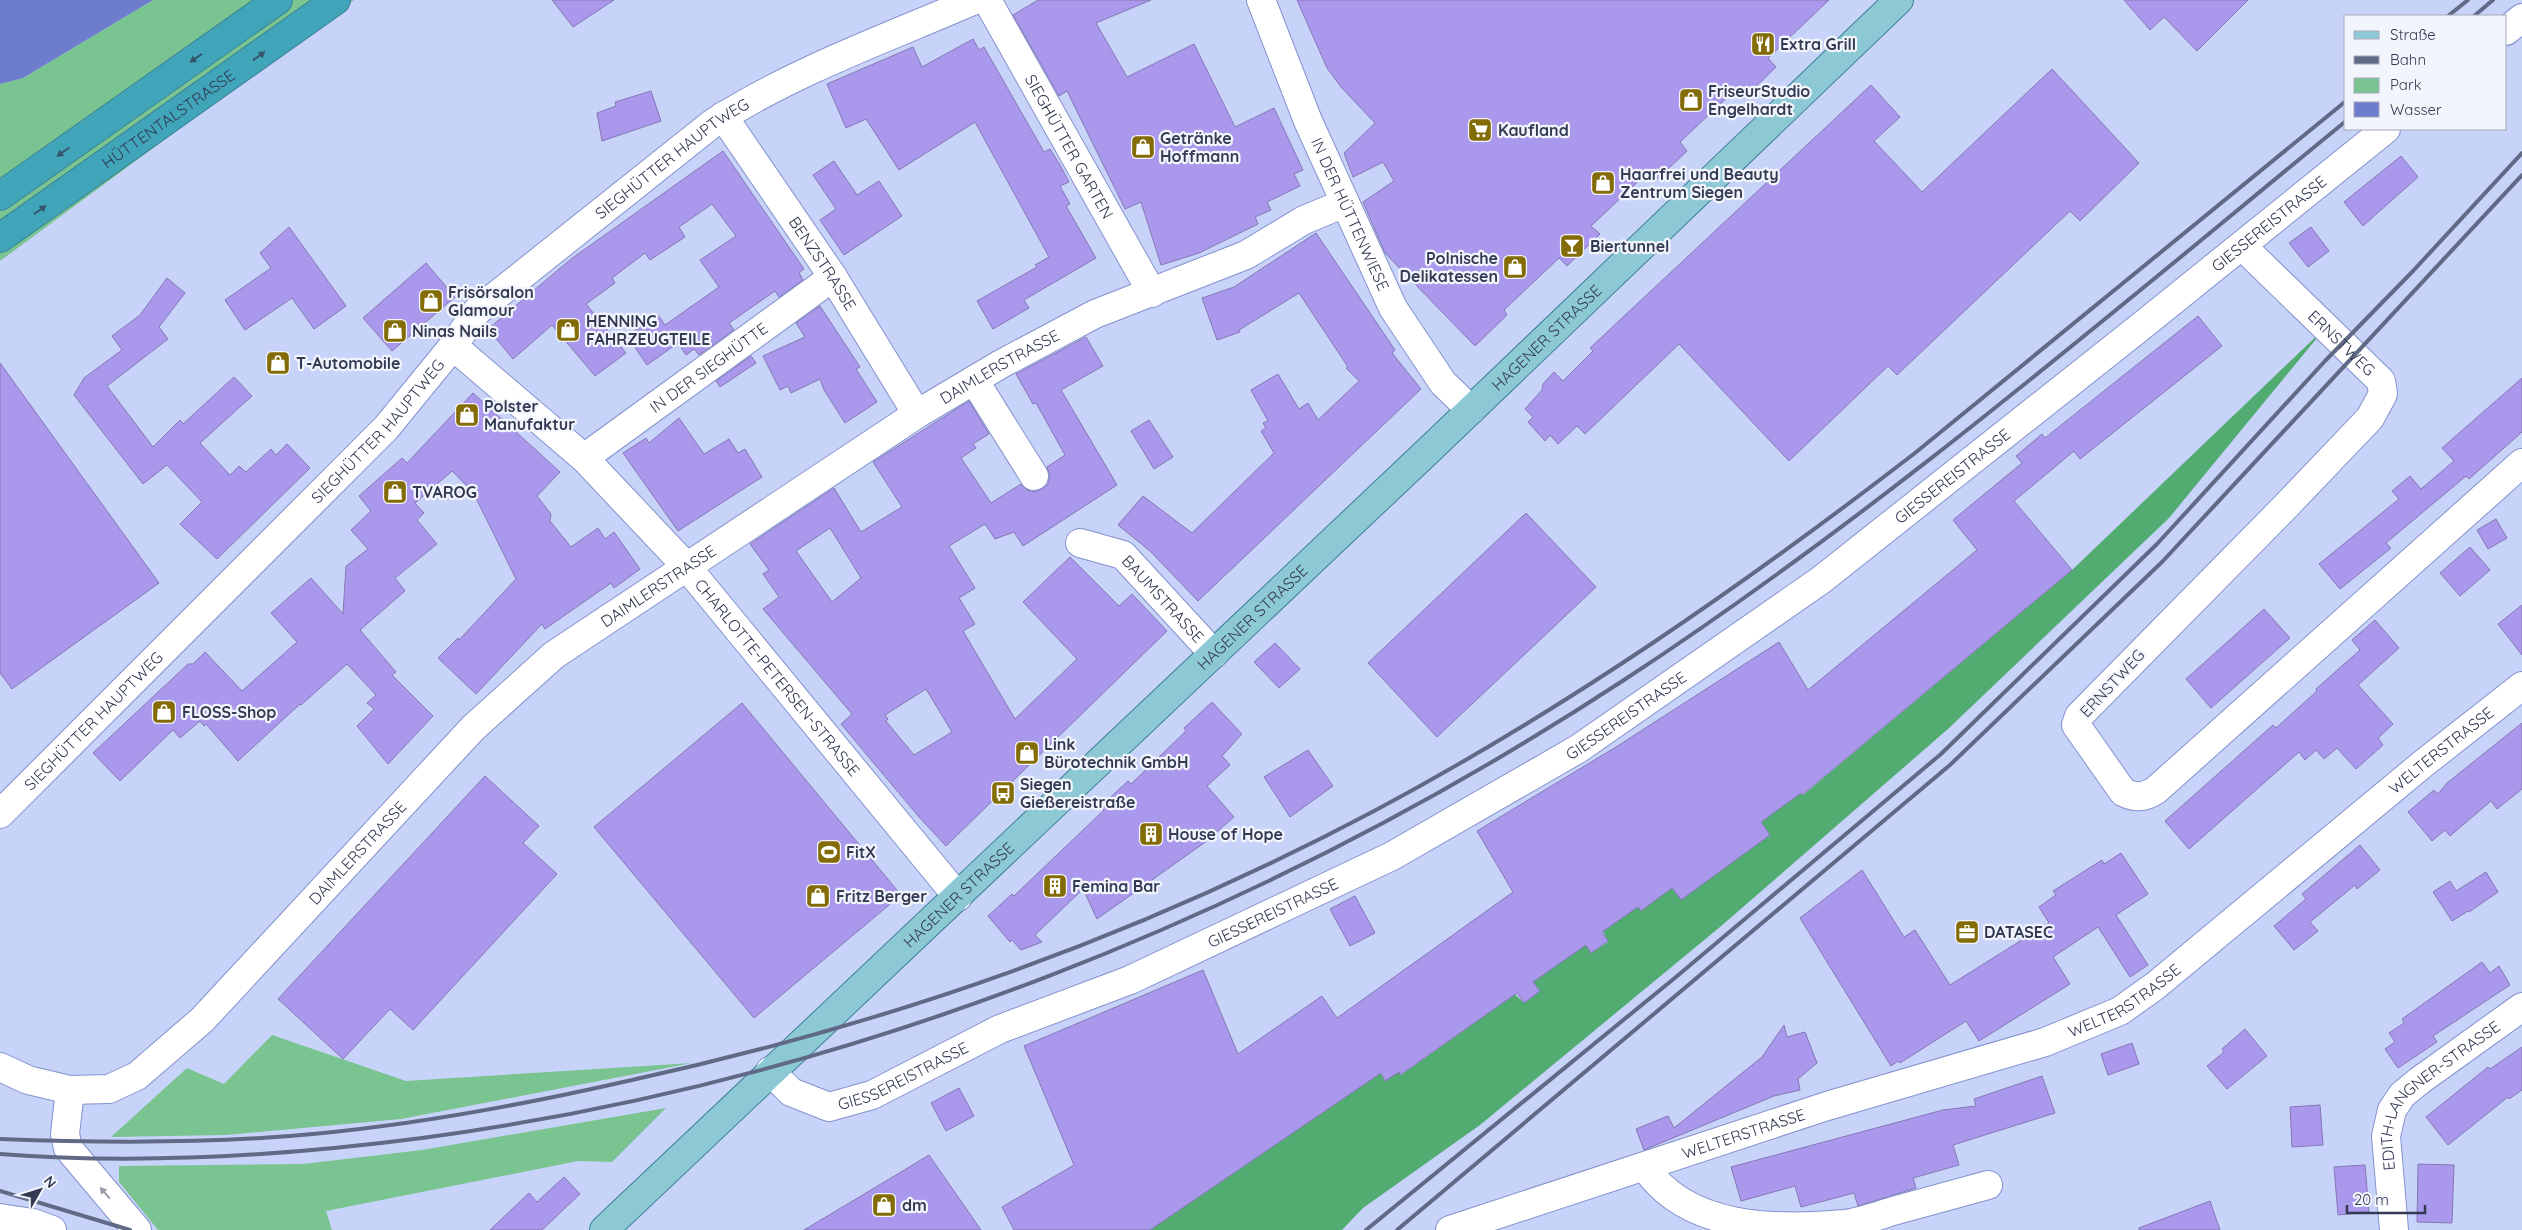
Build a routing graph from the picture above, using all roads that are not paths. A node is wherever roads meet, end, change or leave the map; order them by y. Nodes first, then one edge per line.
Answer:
1 (278, 0) edge
2 (336, 0) edge
3 (975, 0) edge
4 (987, 0) edge
5 (1261, 0) edge
6 (1899, 0) edge
7 (2522, 18) edge
8 (2507, 30) edge
9 (723, 116) junction
10 (2385, 130) edge
11 (0, 196) edge
12 (1345, 203) junction
13 (0, 238) edge
14 (2242, 246) junction
15 (833, 278) junction
16 (1152, 292) junction
17 (453, 346) junction
18 (974, 380) junction
19 (1472, 410) junction
20 (916, 414) junction
21 (584, 458) junction
22 (2522, 463) edge
23 (1034, 476) dead end
24 (1080, 543) dead end
25 (686, 566) junction
26 (1214, 654) junction
27 (2522, 686) edge
28 (0, 814) edge
29 (958, 898) junction
30 (2522, 1007) edge
31 (0, 1067) edge
32 (770, 1071) junction
33 (70, 1090) junction
34 (1645, 1167) junction
35 (1988, 1185) dead end
36 (0, 1218) edge
37 (52, 1230) edge
38 (137, 1230) edge
39 (604, 1230) edge
40 (1450, 1230) edge
41 (2394, 1230) edge

1 -> 11 highway
13 -> 2 highway, HÜTTENTALSTRASSE
3 - 9 street, SIEGHÜTTER HAUPTWEG
4 - 16 street, SIEGHÜTTER GARTEN
5 - 12 street, IN DER HÜTTENWIESE
6 - 19 main road, HAGENER STRASSE
7 - 8 street
9 - 15 street, BENZSTRASSE
9 - 17 street, SIEGHÜTTER HAUPTWEG
10 - 14 street, GIESSEREISTRASSE
12 - 16 street, DAIMLERSTRASSE
12 - 19 street, IN DER HÜTTENWIESE
14 - 22 street, ERNSTWEG
14 - 32 street, GIESSEREISTRASSE
15 - 20 street, BENZSTRASSE
15 - 21 street, IN DER SIEGHÜTTE
16 - 18 street, DAIMLERSTRASSE
17 - 21 street, CHARLOTTE-PETERSEN-STRASSE
17 - 28 street, SIEGHÜTTER HAUPTWEG
18 - 20 street, DAIMLERSTRASSE
18 - 23 street
19 - 26 main road, HAGENER STRASSE
20 - 25 street, DAIMLERSTRASSE
21 - 25 street, CHARLOTTE-PETERSEN-STRASSE
24 - 26 street, BAUMSTRASSE
25 - 29 street, CHARLOTTE-PETERSEN-STRASSE
25 - 33 street, DAIMLERSTRASSE
26 - 29 main road, HAGENER STRASSE
27 - 34 street, WELTERSTRASSE
29 - 32 main road, HAGENER STRASSE
30 - 41 street, EDITH-LANGNER-STRASSE
31 - 33 street, DAIMLERSTRASSE
32 - 39 main road, HAGENER STRASSE
38 -> 33 street
34 - 35 street
34 - 40 street, WELTERSTRASSE
36 - 37 street

